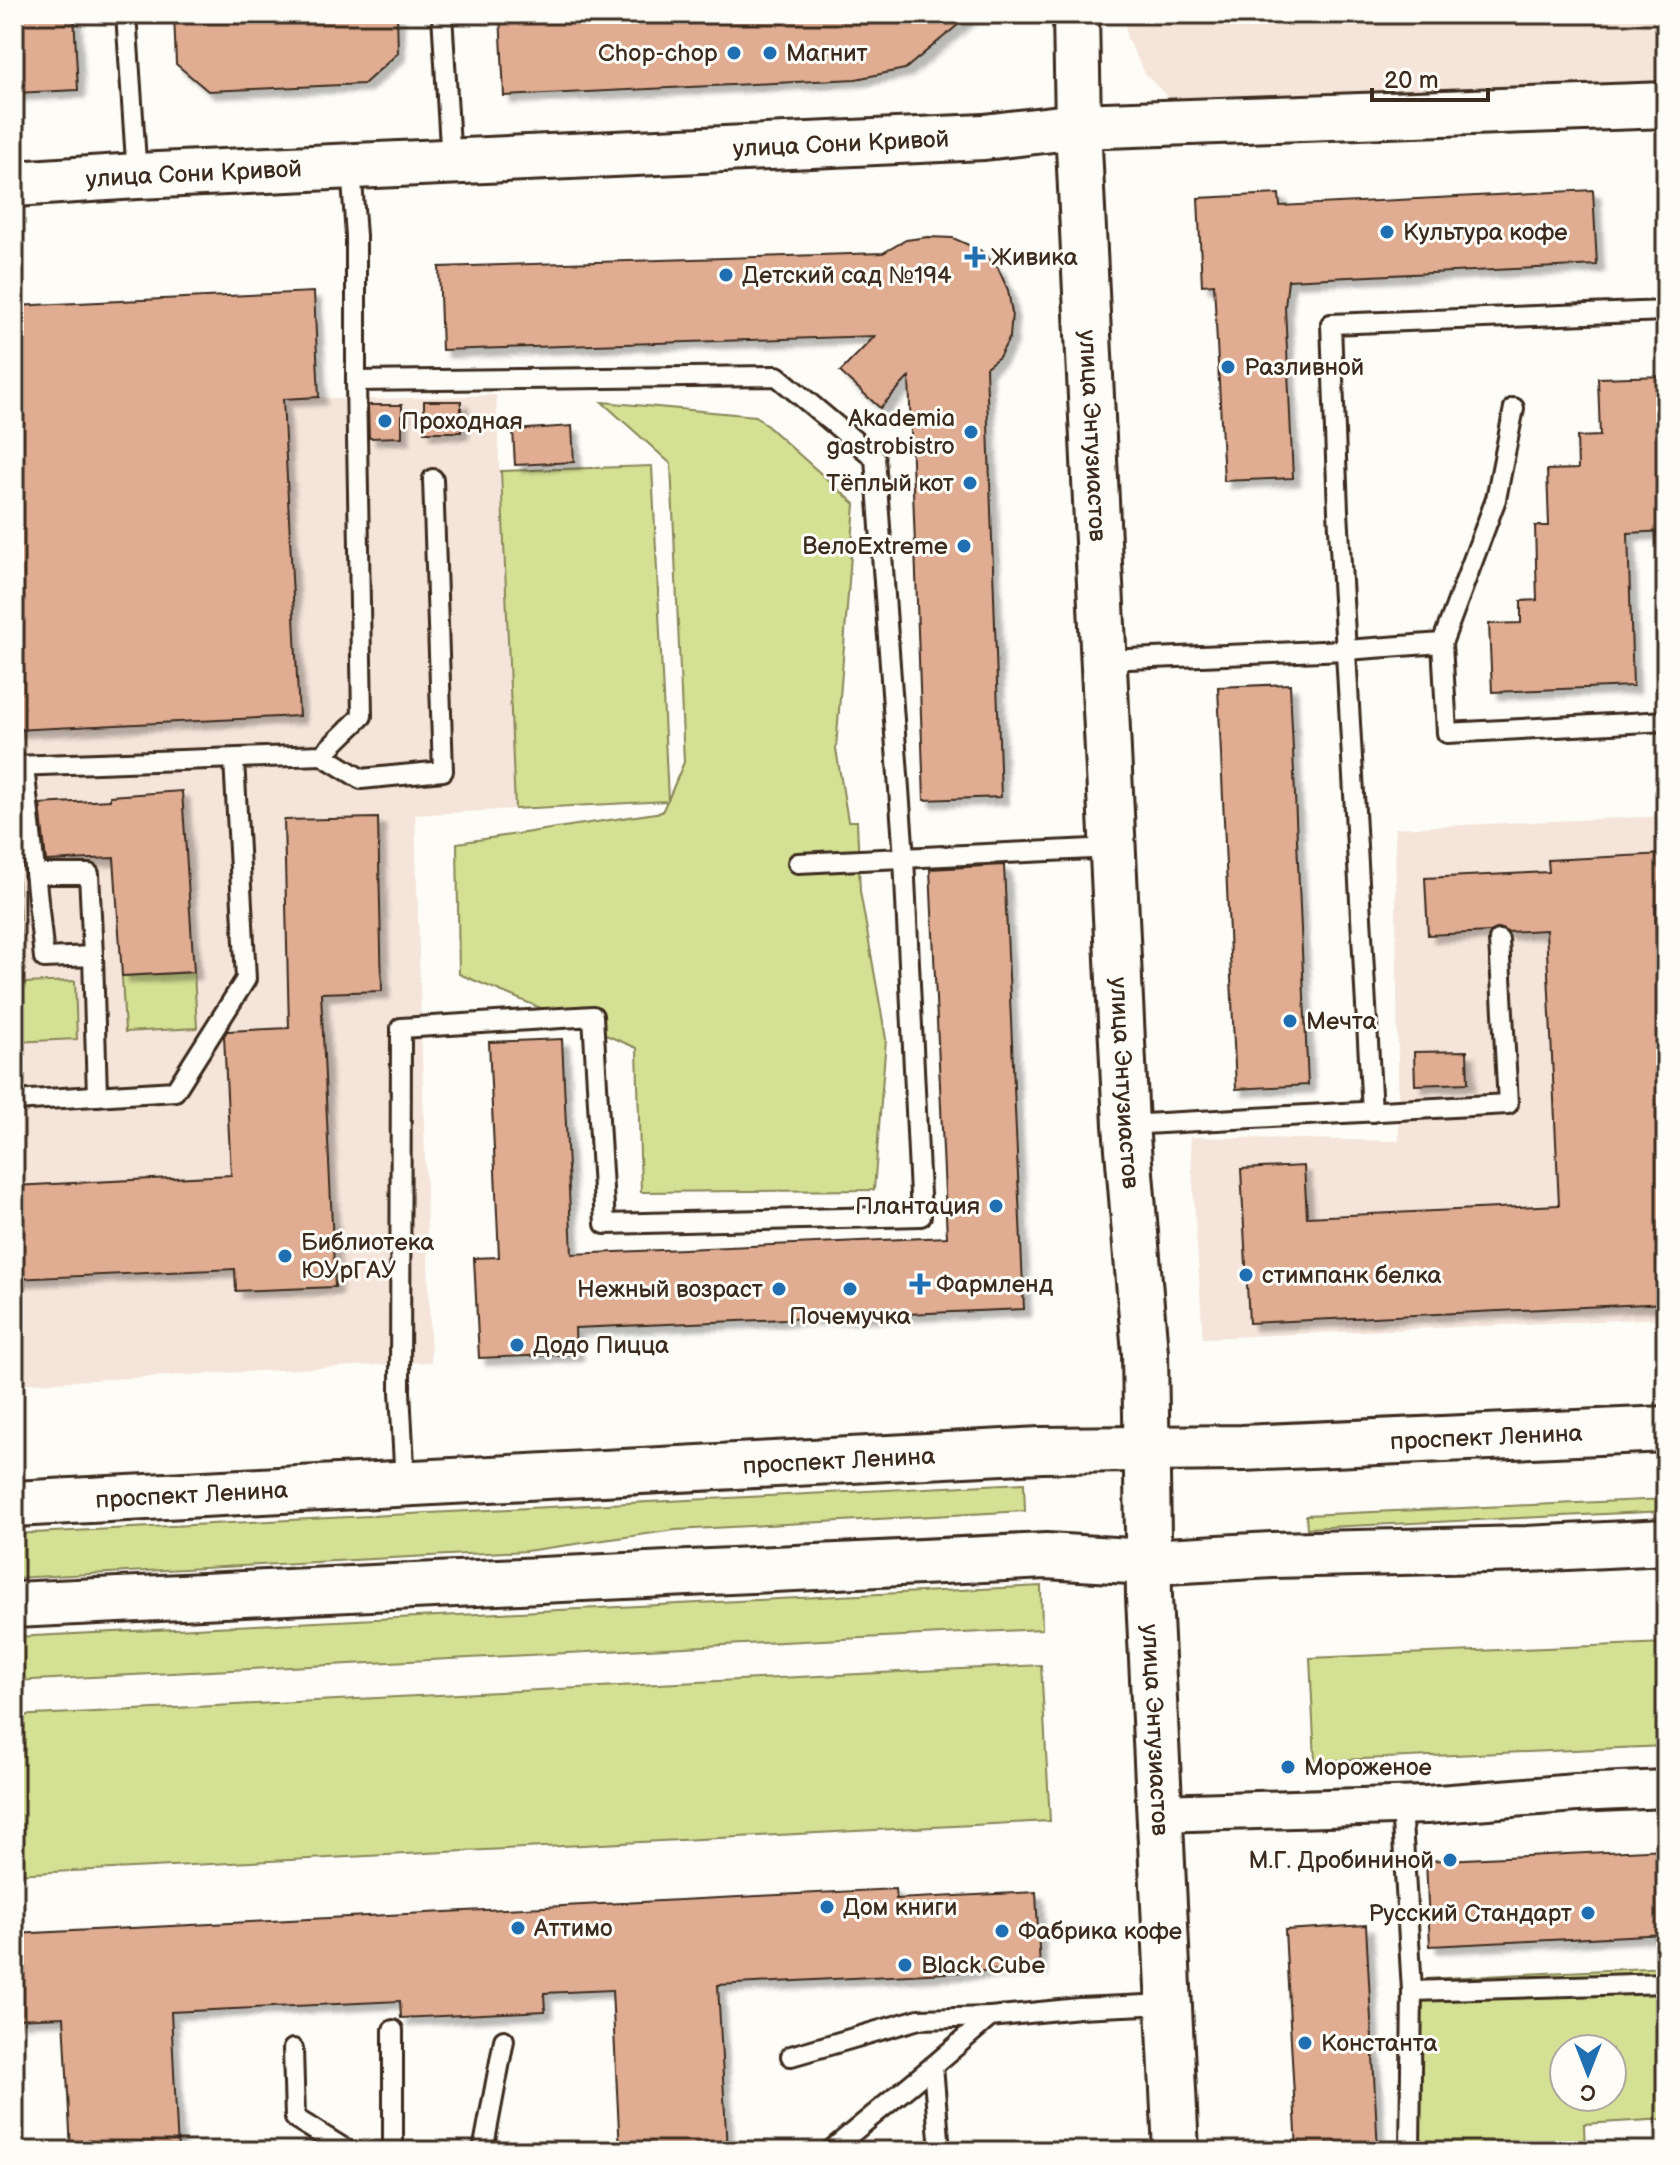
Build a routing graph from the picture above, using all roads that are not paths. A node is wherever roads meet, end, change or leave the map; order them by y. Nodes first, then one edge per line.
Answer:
1 (126, 14) edge
2 (442, 14) edge
3 (1076, 14) edge
4 (1666, 105) edge
5 (1078, 126) junction
6 (451, 163) junction
7 (351, 167) junction
8 (137, 176) junction
9 (14, 184) edge
10 (1666, 311) edge
11 (356, 381) junction
12 (1514, 408) dead end
13 (433, 479) dead end
14 (1442, 643) junction
15 (1346, 650) junction
16 (1104, 660) junction
17 (1666, 721) edge
18 (322, 755) junction
19 (234, 759) junction
20 (19, 766) edge
21 (1113, 848) junction
22 (904, 858) junction
23 (798, 863) dead end
24 (35, 874) junction
25 (1499, 940) dead end
26 (93, 956) junction
27 (97, 1096) junction
28 (14, 1101) edge
29 (1372, 1112) junction
30 (1126, 1125) junction
31 (1666, 1429) edge
32 (1147, 1450) junction
33 (405, 1483) junction
34 (14, 1504) edge
35 (1666, 1542) edge
36 (1148, 1562) junction
37 (14, 1605) edge
38 (1666, 1789) edge
39 (1401, 1805) junction
40 (1159, 1813) junction
41 (1666, 1983) edge
42 (1412, 1991) junction
43 (1168, 2004) junction
44 (990, 2017) junction
45 (393, 2030) dead end
46 (504, 2040) dead end
47 (293, 2049) dead end
48 (791, 2056) dead end
49 (933, 2066) junction
50 (348, 2151) edge
51 (393, 2151) edge
52 (483, 2151) edge
53 (830, 2151) edge
54 (940, 2151) edge
55 (1176, 2151) edge
56 (1410, 2151) edge

1 - 8 lane
2 - 6 lane
3 - 5 main road, улица Энтузиастов
4 - 5 main road, улица Сони Кривой
5 - 6 main road, улица Сони Кривой
5 - 16 main road, улица Энтузиастов
6 - 7 main road, улица Сони Кривой
7 - 8 main road, улица Сони Кривой
7 - 11 lane
8 - 9 main road, улица Сони Кривой
10 - 15 lane
11 - 18 lane
11 - 22 lane
12 - 14 lane
13 - 18 lane
14 - 15 lane
14 - 17 lane
15 - 16 lane
15 - 29 lane
16 - 21 main road, улица Энтузиастов
18 - 19 lane
19 - 20 lane
19 - 27 lane
20 - 24 lane
21 - 22 lane
21 - 30 main road, улица Энтузиастов
22 - 23 lane
22 - 33 lane
24 - 26 lane
24 - 26 lane
25 - 29 lane
26 - 27 lane
27 - 28 lane
29 - 30 lane
30 - 32 main road, улица Энтузиастов
31 - 32 main road, проспект Ленина
32 - 33 main road, проспект Ленина
32 - 36 main road, улица Энтузиастов
33 - 34 main road, проспект Ленина
35 - 36 main road
36 - 37 main road
36 - 40 main road, улица Энтузиастов
38 - 39 street
39 - 40 street
39 - 42 lane
40 - 43 main road, улица Энтузиастов
41 - 42 lane
42 - 56 lane
43 - 44 lane
43 - 55 main road, улица Энтузиастов
44 - 48 lane
44 - 49 lane
45 - 51 lane
46 - 52 lane
47 - 50 lane
49 - 53 lane
49 - 54 lane

